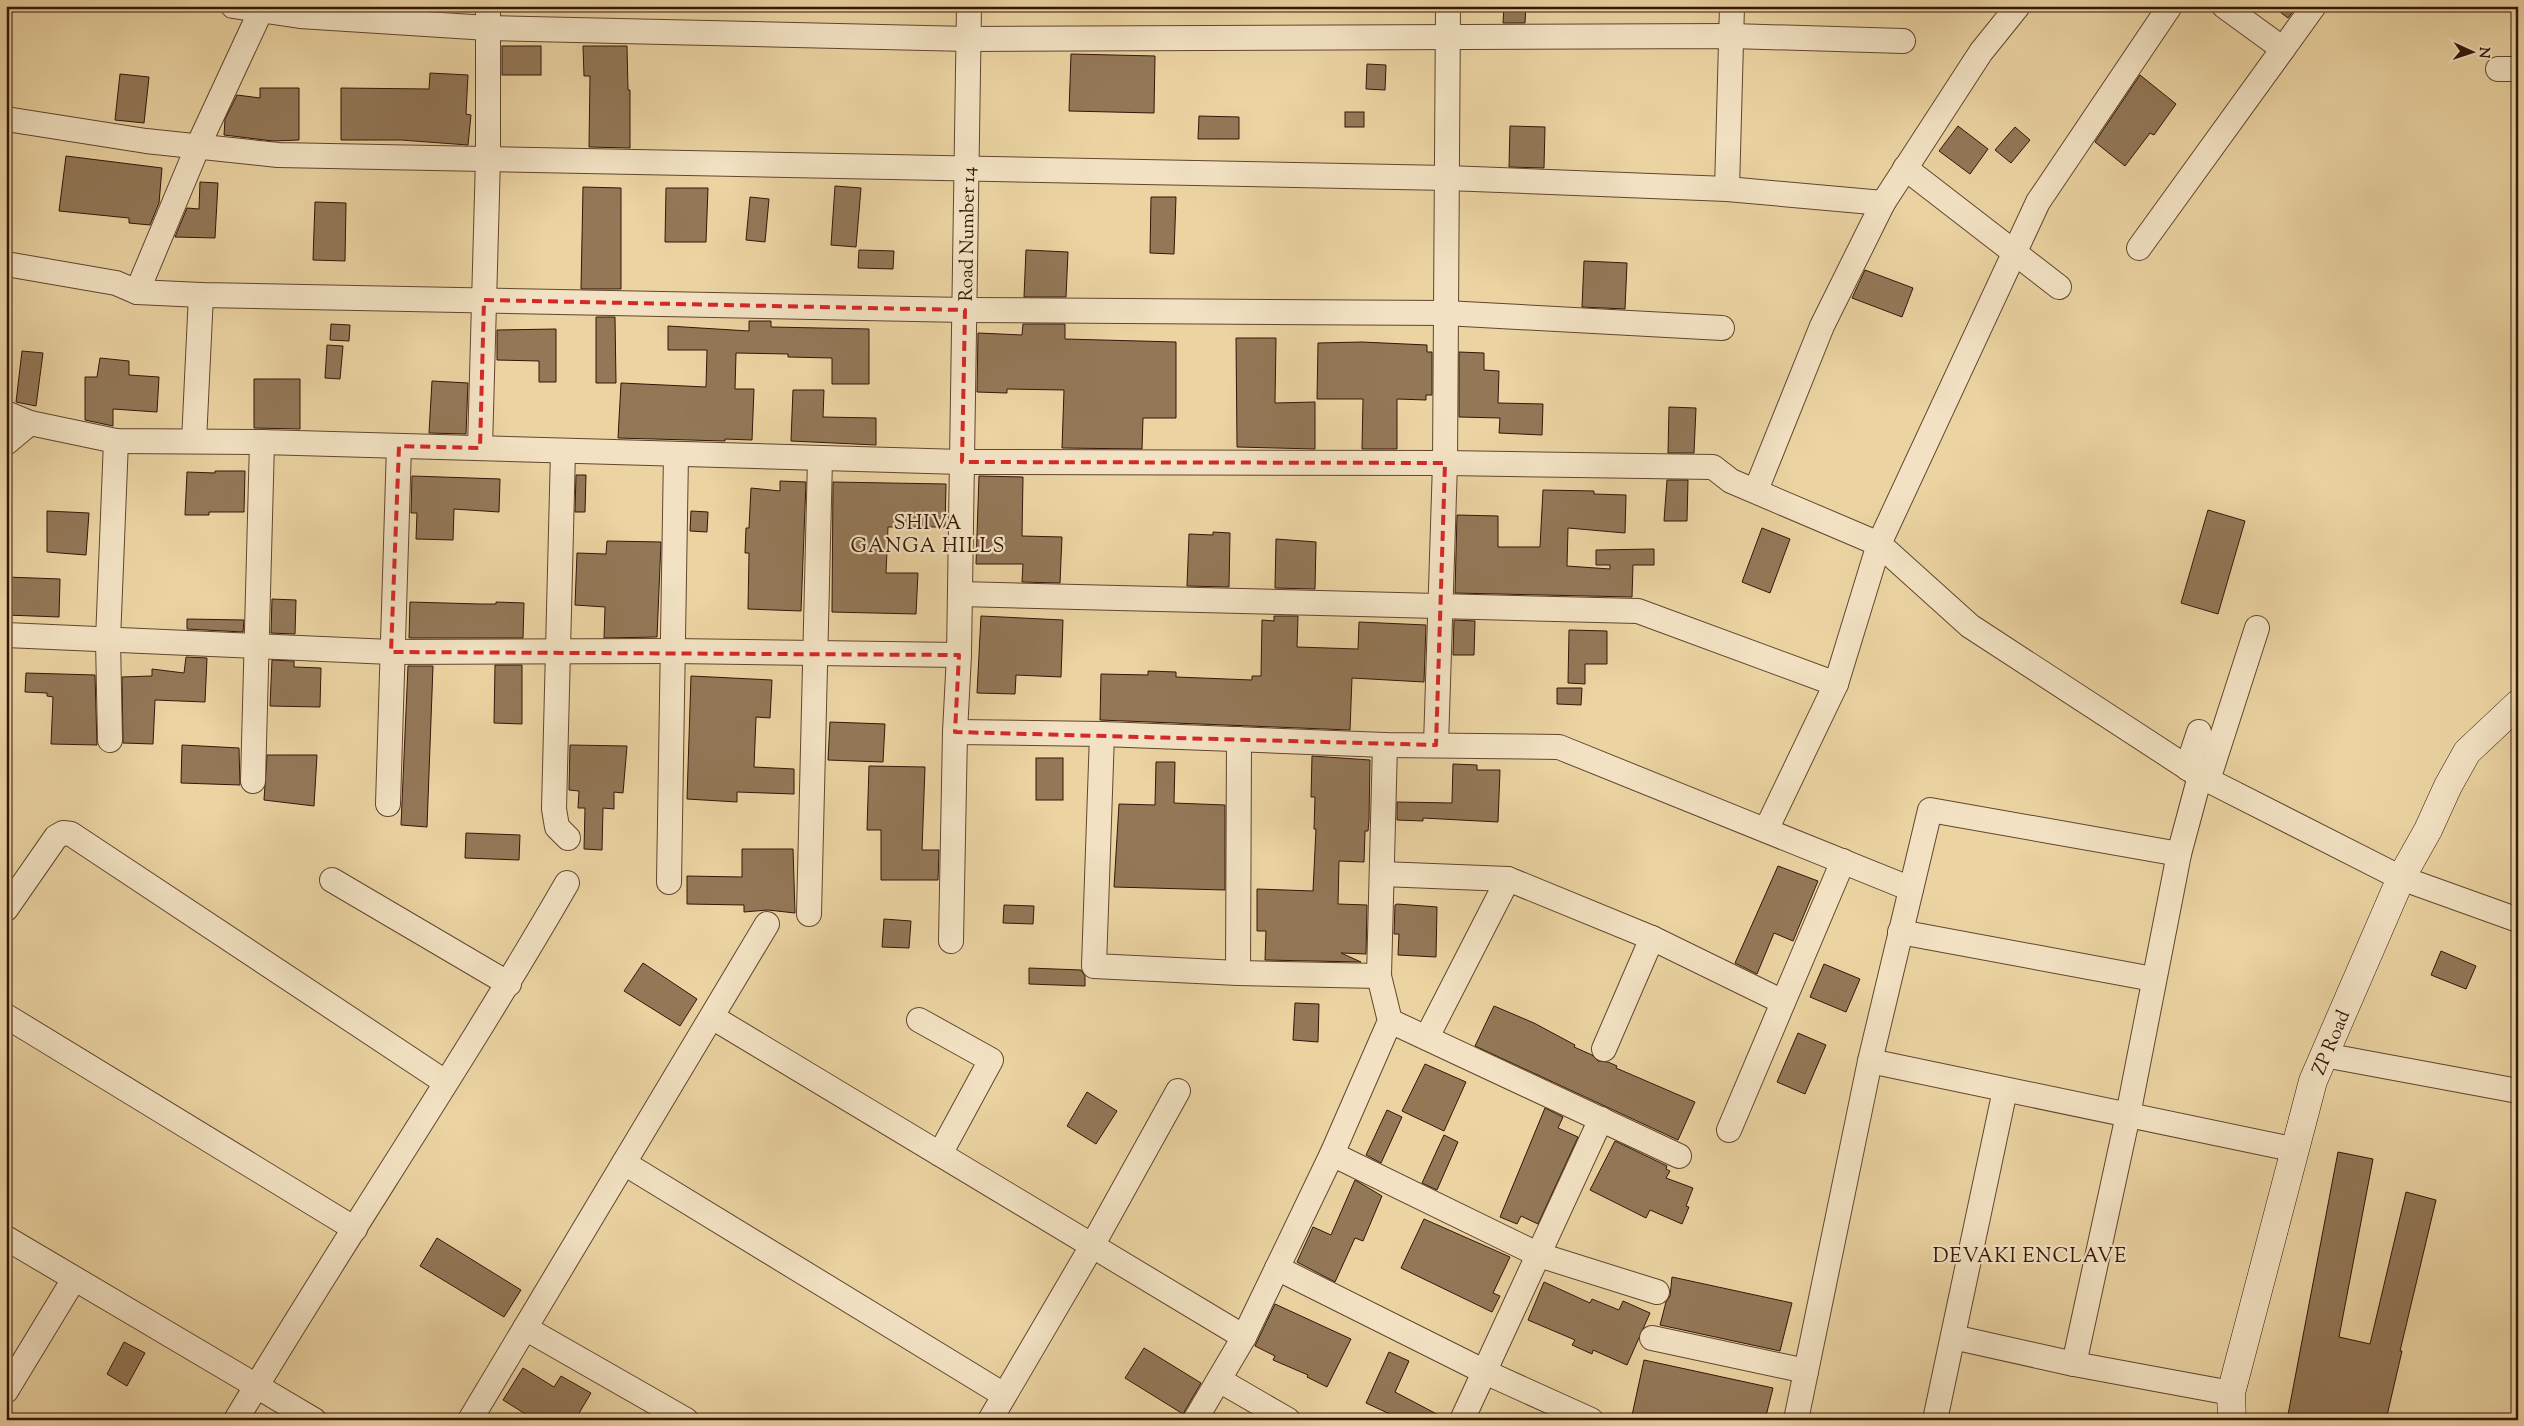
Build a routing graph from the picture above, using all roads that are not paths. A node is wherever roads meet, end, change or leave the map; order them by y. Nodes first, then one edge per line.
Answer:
1 (232, 6) edge
2 (969, 6) edge
3 (1448, 6) edge
4 (1732, 6) edge
5 (2018, 6) edge
6 (2170, 6) edge
7 (2224, 6) edge
8 (2314, 6) edge
9 (262, 8) edge
10 (488, 17) edge
11 (1732, 36) junction
12 (1448, 37) junction
13 (968, 39) junction
14 (1903, 41) dead end
15 (2283, 49) junction
16 (6, 119) edge
17 (198, 146) junction
18 (488, 158) junction
19 (967, 168) junction
20 (1906, 168) junction
21 (1447, 178) junction
22 (1727, 189) junction
23 (1883, 203) junction
24 (2139, 248) dead end
25 (2015, 253) junction
26 (6, 264) edge
27 (2059, 287) dead end
28 (138, 292) junction
29 (201, 296) junction
30 (484, 300) junction
31 (964, 310) junction
32 (1445, 313) junction
33 (1722, 328) dead end
34 (6, 413) edge
35 (30, 423) junction
36 (116, 441) junction
37 (194, 441) junction
38 (262, 442) junction
39 (6, 443) edge
40 (399, 446) junction
41 (480, 448) junction
42 (563, 451) junction
43 (676, 454) junction
44 (820, 459) junction
45 (962, 462) junction
46 (1445, 463) junction
47 (1756, 490) junction
48 (1879, 544) junction
49 (960, 594) junction
50 (1442, 607) junction
51 (2257, 628) dead end
52 (6, 635) edge
53 (108, 640) junction
54 (256, 645) junction
55 (673, 650) junction
56 (558, 651) junction
57 (392, 652) junction
58 (816, 654) junction
59 (959, 655) junction
60 (1836, 684) junction
61 (2518, 704) edge
62 (955, 732) junction
63 (2199, 732) dead end
64 (1102, 734) junction
65 (1239, 739) junction
66 (110, 740) dead end
67 (1385, 745) junction
68 (1436, 745) junction
69 (2198, 774) junction
70 (253, 781) dead end
71 (388, 804) dead end
72 (1766, 830) junction
73 (568, 838) dead end
74 (2179, 854) junction
75 (1843, 861) junction
76 (1382, 874) junction
77 (2401, 878) junction
78 (1508, 879) junction
79 (332, 880) dead end
80 (669, 882) dead end
81 (568, 883) dead end
82 (1910, 889) junction
83 (6, 909) edge
84 (809, 914) dead end
85 (2518, 920) edge
86 (767, 924) dead end
87 (1900, 932) junction
88 (1652, 938) junction
89 (951, 941) dead end
90 (1238, 973) junction
91 (1379, 976) junction
92 (2154, 979) junction
93 (509, 984) junction
94 (1782, 1002) junction
95 (6, 1016) edge
96 (712, 1016) junction
97 (919, 1020) dead end
98 (1390, 1021) junction
99 (1426, 1037) junction
100 (1604, 1049) dead end
101 (2324, 1055) junction
102 (1870, 1061) junction
103 (445, 1082) junction
104 (2006, 1090) junction
105 (1178, 1091) dead end
106 (2518, 1091) edge
107 (2128, 1115) junction
108 (1602, 1119) junction
109 (1729, 1130) dead end
110 (2296, 1150) junction
111 (940, 1154) junction
112 (1332, 1154) junction
113 (1679, 1156) dead end
114 (624, 1163) junction
115 (356, 1229) junction
116 (6, 1238) edge
117 (1092, 1246) junction
118 (1539, 1255) junction
119 (1277, 1268) junction
120 (74, 1278) junction
121 (1657, 1292) dead end
122 (526, 1328) junction
123 (1244, 1337) junction
124 (1953, 1337) junction
125 (1652, 1338) dead end
126 (2074, 1364) junction
127 (1806, 1371) junction
128 (1484, 1372) junction
129 (1219, 1380) junction
130 (257, 1386) junction
131 (6, 1391) edge
132 (2232, 1392) junction
133 (1004, 1395) junction
134 (236, 1420) edge
135 (314, 1420) edge
136 (470, 1420) edge
137 (686, 1420) edge
138 (990, 1420) edge
139 (1195, 1420) edge
140 (1288, 1420) edge
141 (1462, 1420) edge
142 (1591, 1420) edge
143 (1796, 1420) edge
144 (1935, 1420) edge
145 (2232, 1420) edge

1 - 9 street
2 - 13 street, Road Number 14
3 - 12 street
4 - 11 street
5 - 20 street
6 - 25 street
7 - 15 street
8 - 15 street
9 - 10 street
9 - 17 street
10 - 13 street
10 - 18 street
11 - 12 street
11 - 14 street
11 - 22 street
12 - 13 street
12 - 21 street
13 - 19 street, Road Number 14
15 - 24 street
16 - 17 street
17 - 18 street
17 - 28 street
18 - 19 street
18 - 30 street
19 - 21 street
19 - 31 street, Road Number 14
20 - 23 street
20 - 25 street
21 - 22 street
21 - 32 street
22 - 23 street
23 - 47 street
25 - 27 street
25 - 48 street
26 - 28 street
28 - 29 street
29 - 30 street
29 - 37 street
30 - 31 street
30 - 41 street
31 - 32 street
31 - 45 street, Road Number 14
32 - 33 street
32 - 46 street
34 - 35 street
35 - 36 street
35 - 39 street
36 - 37 street
36 - 53 street
37 - 38 street
38 - 40 street
38 - 54 street
40 - 41 street
40 - 57 street
41 - 42 street
42 - 43 street
42 - 56 street
43 - 44 street
43 - 55 street
44 - 45 street
44 - 58 street
45 - 46 street
45 - 49 street, Road Number 14
46 - 47 street
46 - 50 street
47 - 48 street
48 - 60 street
48 - 69 street
49 - 50 street
49 - 59 street, Road Number 14
50 - 60 street
50 - 68 street
51 - 69 street
52 - 53 street
53 - 54 street
53 - 66 street
54 - 57 street
54 - 70 street
55 - 56 street
55 - 58 street
55 - 80 street
56 - 57 street
56 - 73 street
57 - 71 street
58 - 59 street
58 - 84 street
59 - 62 street, Road Number 14
60 - 72 street
61 - 77 street, ZP Road
62 - 64 street
62 - 89 street, Road Number 14
63 - 69 street
64 - 65 street
64 - 90 street
65 - 67 street
65 - 90 street
67 - 68 street
67 - 76 street
68 - 72 street
69 - 74 street
69 - 77 street
72 - 75 street
74 - 82 street
74 - 92 street
75 - 82 street
75 - 94 street
76 - 78 street
76 - 91 street
77 - 85 street
77 - 101 street, ZP Road
78 - 88 street
78 - 99 street
79 - 93 street
81 - 93 street
82 - 87 street
83 - 103 street
86 - 96 street
87 - 92 street
87 - 102 street
88 - 94 street
88 - 100 street
90 - 91 street
91 - 98 street
92 - 107 street
93 - 103 street
94 - 109 street
95 - 115 street
96 - 111 street
96 - 114 street
97 - 111 street
98 - 99 street
98 - 112 street
99 - 108 street
101 - 106 street
101 - 110 street, ZP Road
102 - 104 street
102 - 127 street
103 - 115 street
104 - 107 street
104 - 124 street
105 - 117 street
107 - 110 street
107 - 126 street
108 - 113 street
108 - 118 street
110 - 132 street, ZP Road
111 - 117 street
112 - 118 street
112 - 119 street
114 - 122 street
114 - 133 street
115 - 130 street
116 - 120 street
117 - 123 street
117 - 133 street
118 - 121 street
118 - 128 street
119 - 123 street
119 - 128 street
120 - 130 street
120 - 131 street
122 - 136 street
122 - 137 street
123 - 129 street
124 - 126 street
124 - 144 street
125 - 127 street
126 - 132 street
127 - 143 street
128 - 141 street
128 - 142 street
129 - 139 street
129 - 140 street
130 - 134 street
130 - 135 street
132 - 145 street, ZP Road
133 - 138 street

